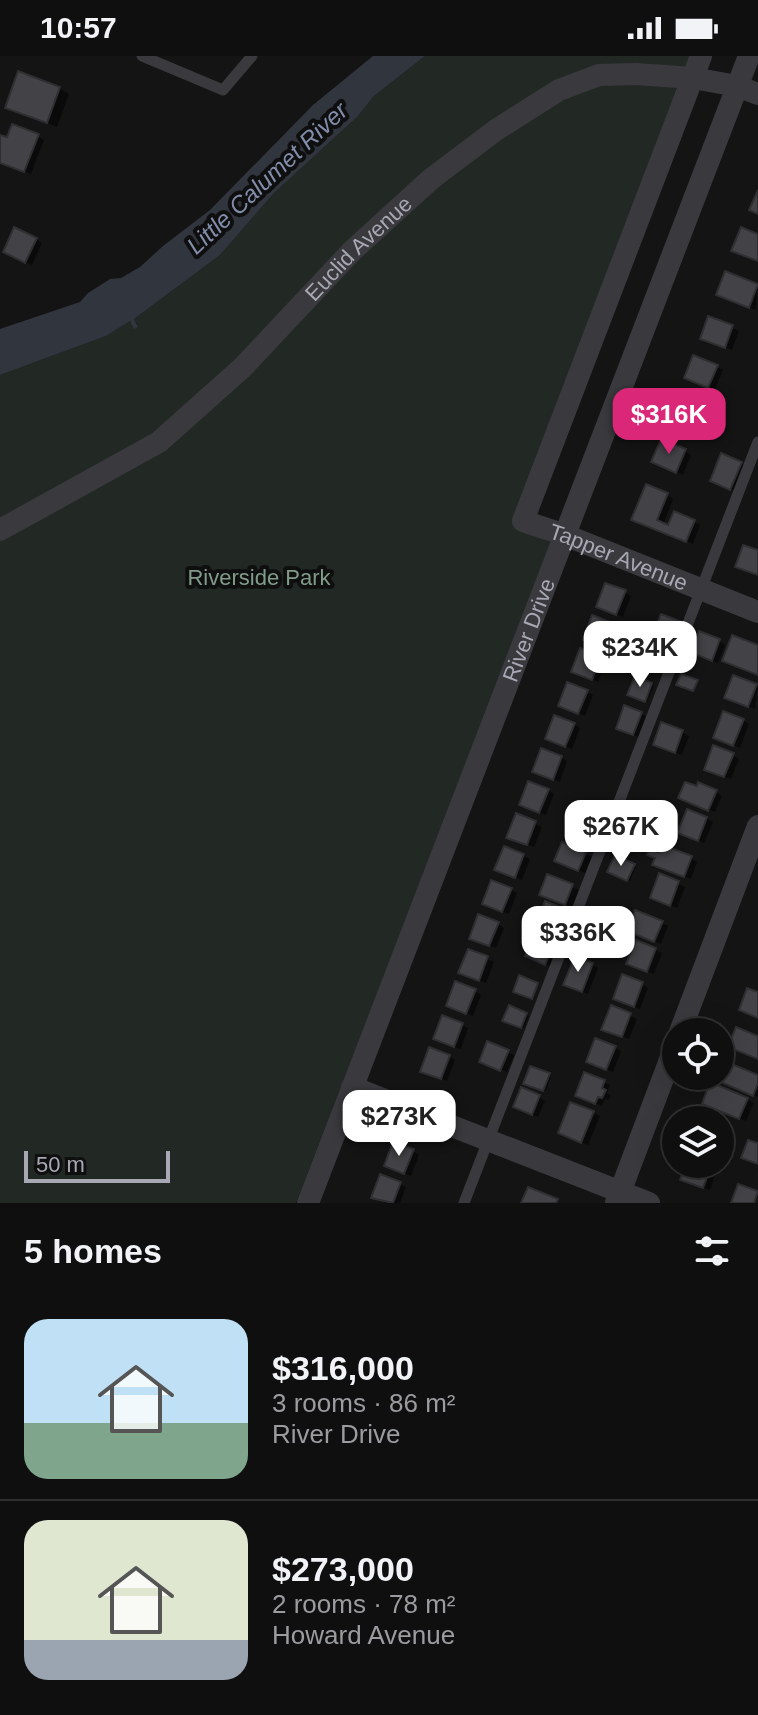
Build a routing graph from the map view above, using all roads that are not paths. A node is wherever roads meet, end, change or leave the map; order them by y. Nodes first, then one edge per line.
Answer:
1 (142, 56) edge
2 (252, 56) edge
3 (701, 56) edge
4 (749, 56) edge
5 (693, 78) junction
6 (748, 90) edge
7 (758, 442) edge
8 (0, 530) edge
9 (565, 535) junction
10 (701, 590) junction
11 (758, 612) edge
12 (758, 826) edge
13 (685, 1018) edge
14 (662, 1081) edge
15 (352, 1087) junction
16 (489, 1140) junction
17 (618, 1197) edge
18 (308, 1203) edge
19 (464, 1203) edge
20 (649, 1203) edge

1 - 2 lane
3 - 5 street
4 - 6 street, River Drive
5 - 6 street, Euclid Avenue
5 - 8 street, Euclid Avenue
5 - 9 street, Tapper Avenue
6 - 9 street, River Drive
7 - 10 lane
9 - 10 street, Tapper Avenue
9 - 15 street, River Drive
10 - 11 street, Tapper Avenue
10 - 16 lane
12 - 13 street
14 - 17 street
15 - 16 street
15 - 18 street, River Drive
16 - 17 street
16 - 19 lane
17 - 20 street

